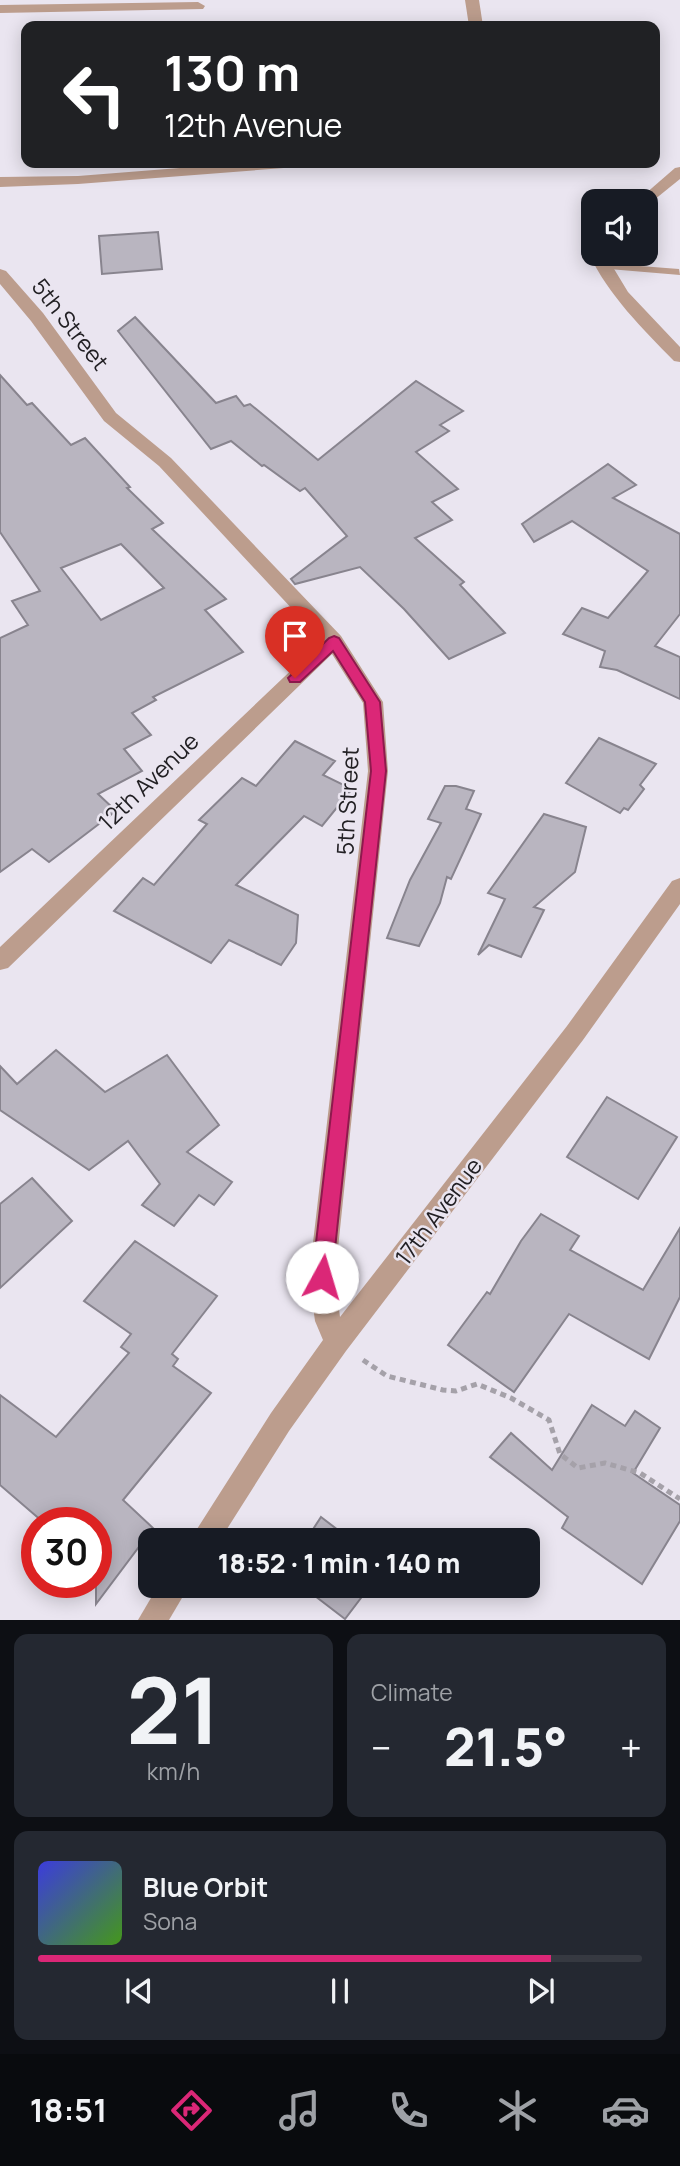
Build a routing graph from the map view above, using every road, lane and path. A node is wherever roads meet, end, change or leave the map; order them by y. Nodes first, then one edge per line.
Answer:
1 (472, 0) edge
2 (197, 8) edge
3 (0, 9) edge
4 (475, 21) edge
5 (233, 168) edge
6 (680, 171) edge
7 (0, 182) edge
8 (658, 189) edge
9 (603, 266) edge
10 (639, 266) edge
11 (679, 272) edge
12 (0, 274) edge
13 (680, 356) edge
14 (334, 641) junction
15 (680, 887) edge
16 (0, 961) edge
17 (337, 1342) junction
18 (680, 1499) edge
19 (212, 1528) edge
20 (166, 1598) edge
21 (152, 1620) edge

1 - 4 street
2 - 3 street
5 - 7 street
6 - 8 street
9 - 13 street
10 - 11 lane
12 - 14 street, 5th Street
14 - 16 street, 12th Avenue
14 - 17 street, 5th Street
15 - 17 street, 17th Avenue
17 - 18 path
17 - 19 street, 17th Avenue
20 - 21 street

